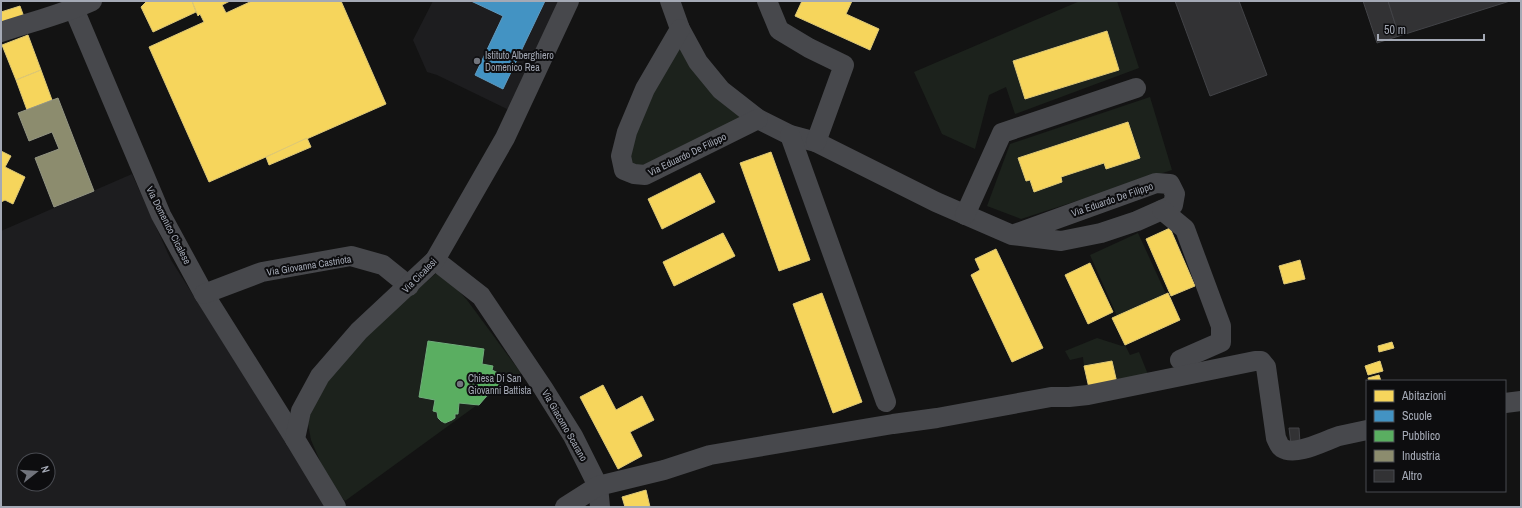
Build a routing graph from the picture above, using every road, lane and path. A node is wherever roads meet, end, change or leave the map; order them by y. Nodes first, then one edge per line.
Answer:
1 (92, 1) edge
2 (569, 1) edge
3 (670, 1) edge
4 (768, 1) edge
5 (63, 8) edge
6 (680, 29) junction
7 (1, 32) edge
8 (1136, 88) dead end
9 (758, 119) junction
10 (790, 135) junction
11 (816, 142) junction
12 (1162, 210) junction
13 (965, 215) junction
14 (1012, 235) junction
15 (435, 260) junction
16 (408, 286) junction
17 (204, 294) junction
18 (1180, 360) dead end
19 (1521, 401) edge
20 (886, 402) dead end
21 (304, 403) junction
22 (1506, 403) edge
23 (275, 408) junction
24 (1366, 430) edge
25 (295, 439) junction
26 (598, 486) junction
27 (336, 507) edge
28 (565, 507) edge
29 (600, 507) edge

1 - 5 street
2 - 15 street, Via Cicalesi
3 - 6 street, Via Eduardo De Filippo
4 - 11 street
5 - 7 street
5 - 17 street, Via Domenico Cicalese
6 - 9 street, Via Eduardo De Filippo
6 - 9 street, Via Eduardo De Filippo
8 - 13 street
9 - 10 street, Via Eduardo De Filippo
10 - 11 street, Via Eduardo De Filippo
10 - 20 street
11 - 13 street, Via Eduardo De Filippo
12 - 14 street, Via Eduardo De Filippo
12 - 14 street, Via Eduardo De Filippo
12 - 18 street
13 - 14 street, Via Eduardo De Filippo
15 - 16 street, Via Cicalesi
15 - 26 street, Via Giacomo Scarano
16 - 17 street, Via Giovanna Castriota
16 - 21 street, Via Cicalesi
17 - 23 street, Via Domenico Cicalese
19 - 22 street
21 - 23 street
21 - 25 street, Via Cicalesi
23 - 25 street, Via Domenico Cicalese
24 - 26 street
25 - 27 street
26 - 28 street
26 - 29 street, Via Giacomo Scarano

